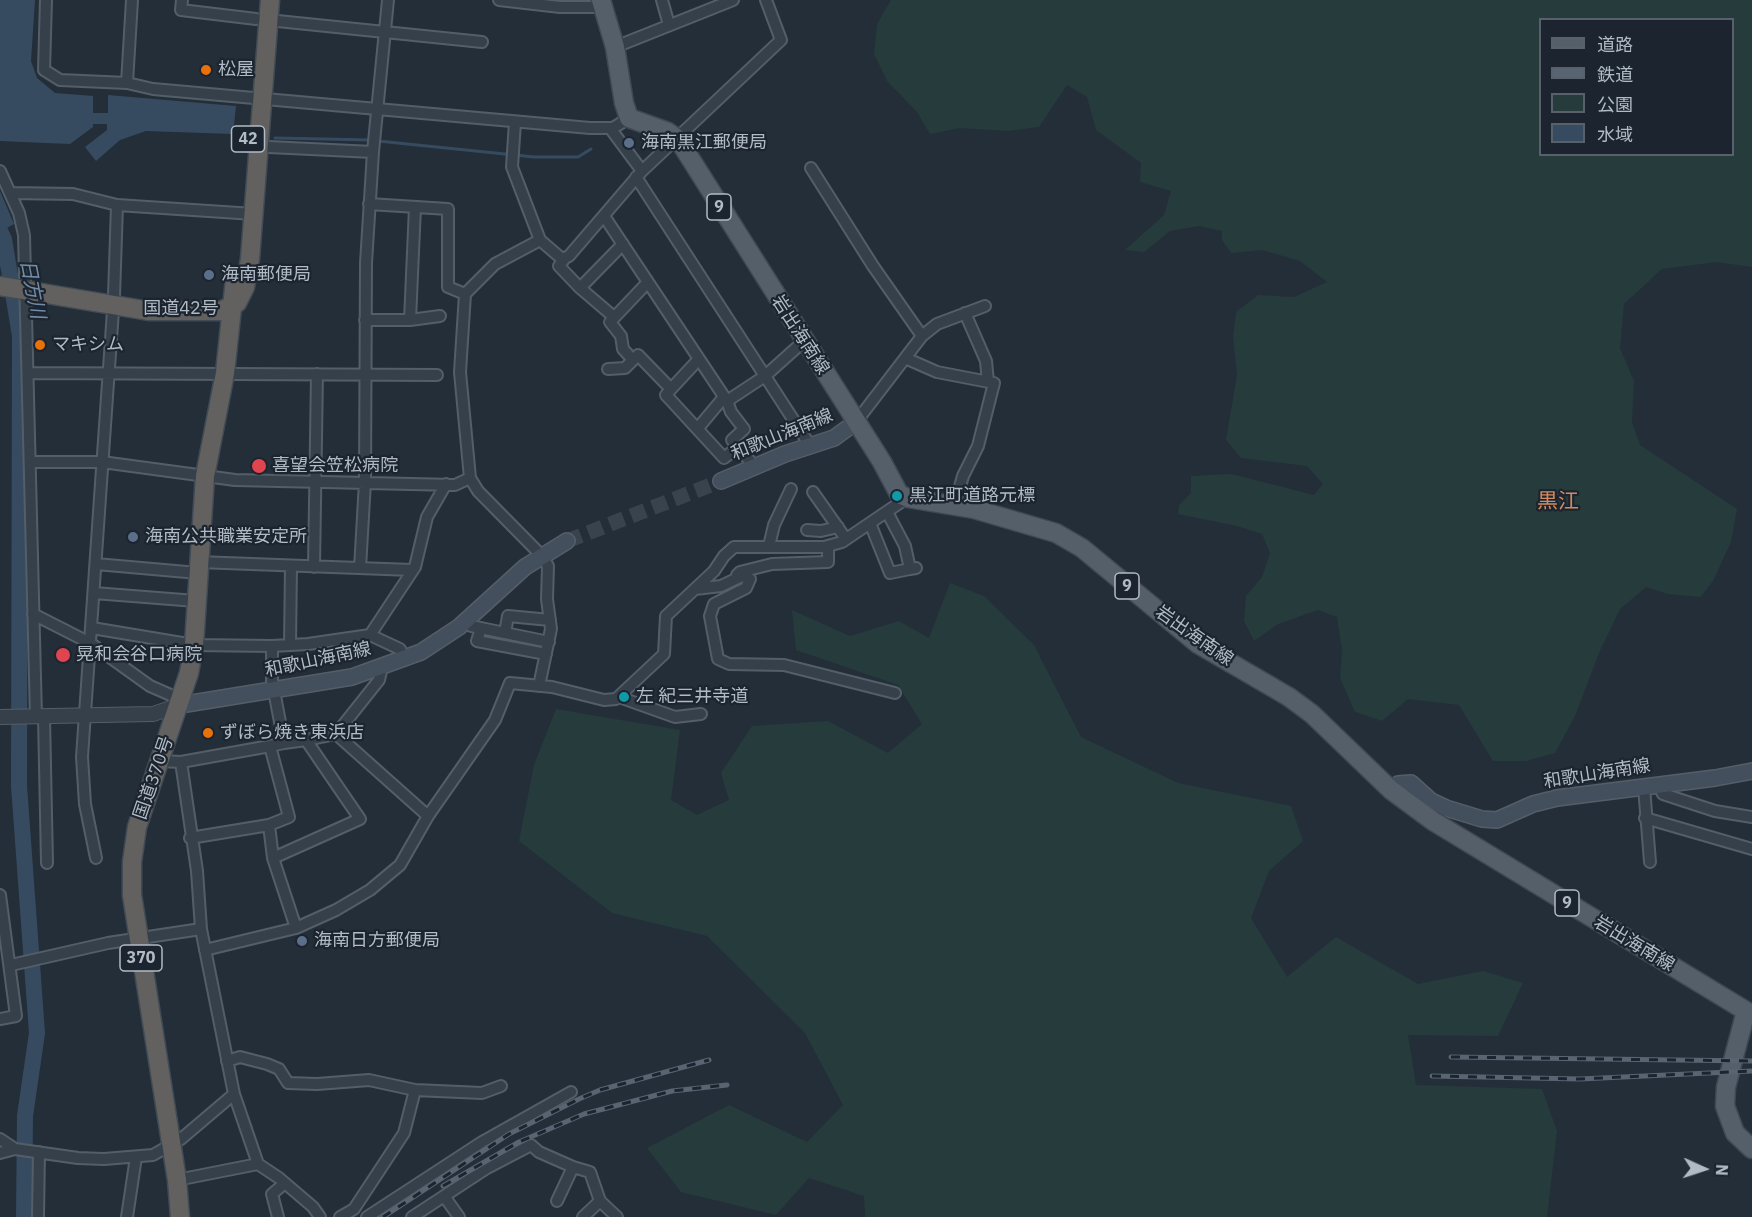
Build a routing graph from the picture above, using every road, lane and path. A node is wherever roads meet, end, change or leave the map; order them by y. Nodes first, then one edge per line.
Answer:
1 (46, 0) edge
2 (132, 0) edge
3 (182, 0) edge
4 (258, 0) edge
5 (270, 0) edge
6 (388, 0) edge
7 (499, 0) edge
8 (662, 0) edge
9 (733, 0) edge
10 (766, 0) edge
11 (602, 3) edge
12 (701, 6) edge
13 (262, 19) junction
14 (669, 25) junction
15 (385, 31) junction
16 (482, 42) dead end
17 (615, 47) junction
18 (126, 83) junction
19 (256, 98) junction
20 (377, 109) junction
21 (630, 118) junction
22 (515, 122) junction
23 (610, 128) junction
24 (678, 140) junction
25 (254, 146) junction
26 (373, 152) junction
27 (811, 168) dead end
28 (0, 171) edge
29 (639, 174) junction
30 (11, 193) junction
31 (369, 204) junction
32 (117, 205) junction
33 (415, 207) junction
34 (248, 213) junction
35 (604, 216) junction
36 (540, 240) junction
37 (623, 244) junction
38 (565, 258) junction
39 (0, 277) edge
40 (241, 280) junction
41 (648, 282) junction
42 (0, 286) edge
43 (23, 286) junction
44 (580, 288) junction
45 (465, 294) junction
46 (114, 301) junction
47 (232, 306) junction
48 (985, 306) dead end
49 (204, 312) junction
50 (965, 313) junction
51 (440, 316) dead end
52 (614, 317) junction
53 (365, 320) junction
54 (410, 320) junction
55 (922, 336) junction
56 (229, 340) junction
57 (804, 341) junction
58 (636, 357) junction
59 (905, 358) junction
60 (698, 360) junction
61 (608, 369) dead end
62 (28, 373) junction
63 (108, 373) junction
64 (225, 373) junction
65 (317, 374) junction
66 (365, 374) junction
67 (437, 375) dead end
68 (765, 376) junction
69 (988, 382) junction
70 (671, 389) junction
71 (726, 399) junction
72 (856, 422) junction
73 (698, 428) junction
74 (738, 447) junction
75 (811, 447) junction
76 (30, 462) junction
77 (102, 462) junction
78 (755, 467) junction
79 (205, 476) junction
80 (470, 478) junction
81 (317, 481) junction
82 (722, 481) tunnel mouth
83 (365, 482) junction
84 (446, 484) junction
85 (791, 489) dead end
86 (813, 492) dead end
87 (903, 496) junction
88 (954, 504) junction
89 (887, 512) junction
90 (870, 523) junction
91 (838, 527) junction
92 (807, 530) dead end
93 (846, 540) junction
94 (567, 541) tunnel mouth
95 (769, 546) junction
96 (828, 546) junction
97 (542, 556) junction
98 (96, 564) junction
99 (291, 566) junction
100 (314, 567) junction
101 (198, 568) junction
102 (360, 568) junction
103 (412, 570) junction
104 (890, 573) junction
105 (732, 580) junction
106 (895, 585) dead end
107 (694, 589) junction
108 (94, 593) junction
109 (196, 601) junction
110 (33, 614) junction
111 (466, 620) junction
112 (550, 620) junction
113 (92, 628) junction
114 (481, 628) junction
115 (505, 633) junction
116 (370, 635) junction
117 (549, 642) junction
118 (90, 643) junction
119 (194, 645) junction
120 (290, 645) junction
121 (272, 646) junction
122 (546, 654) junction
123 (404, 658) junction
124 (382, 667) junction
125 (539, 686) junction
126 (274, 690) junction
127 (896, 693) dead end
128 (619, 697) junction
129 (181, 703) junction
130 (701, 714) dead end
131 (0, 717) edge
132 (37, 717) junction
133 (84, 717) junction
134 (336, 734) junction
135 (306, 740) junction
136 (284, 743) junction
137 (270, 746) junction
138 (160, 761) junction
139 (181, 762) junction
140 (1752, 771) edge
141 (1651, 785) junction
142 (1390, 790) junction
143 (428, 816) junction
144 (1645, 818) junction
145 (1752, 818) edge
146 (269, 825) junction
147 (190, 838) junction
148 (1752, 849) edge
149 (96, 858) dead end
150 (273, 858) junction
151 (1650, 862) dead end
152 (47, 863) dead end
153 (0, 895) edge
154 (296, 928) junction
155 (201, 929) junction
156 (139, 938) junction
157 (205, 950) junction
158 (14, 964) junction
159 (1749, 1012) edge
160 (0, 1019) edge
161 (227, 1061) junction
162 (501, 1086) dead end
163 (415, 1090) junction
164 (571, 1092) dead end
165 (234, 1094) junction
166 (0, 1139) edge
167 (170, 1146) junction
168 (15, 1149) junction
169 (1752, 1149) edge
170 (39, 1152) junction
171 (0, 1153) edge
172 (136, 1157) junction
173 (258, 1164) junction
174 (573, 1167) junction
175 (177, 1180) junction
176 (285, 1183) junction
177 (444, 1196) junction
178 (600, 1201) junction
179 (557, 1202) dead end
180 (38, 1217) edge
181 (126, 1217) edge
182 (180, 1217) edge
183 (278, 1217) edge
184 (321, 1217) edge
185 (340, 1217) edge
186 (367, 1217) edge
187 (412, 1217) edge
188 (459, 1217) edge
189 (583, 1217) edge
190 (617, 1217) edge

1 - 18 street
2 - 18 street
3 - 13 street
4 - 13 highway, 国道42号 / 42
5 - 13 highway, 国道42号 / 42
6 - 15 street
7 - 11 street
8 - 14 street
9 - 12 street
10 - 24 street
11 - 17 main road
12 - 14 street
13 - 15 street
13 - 19 highway, 国道42号 / 42
14 - 17 street
15 - 16 street
15 - 20 street
17 - 21 main road
18 - 19 street
19 - 20 street
19 - 25 highway, 国道42号 / 42
20 - 22 street
20 - 26 street
21 - 23 street
21 - 24 main road, 岩出海南線 / 9
22 - 23 street
22 - 36 street
23 - 29 street
24 - 29 street
24 - 57 main road, 岩出海南線 / 9
25 - 26 street
25 - 34 highway, 国道42号 / 42
26 - 31 street
27 - 55 street
28 - 30 street
29 - 35 street
29 - 68 street
30 - 32 street
30 - 43 street
31 - 33 street
31 - 53 street
32 - 34 street
32 - 46 street
33 - 45 street
33 - 54 street
34 - 40 highway, 国道42号 / 42
35 - 37 street
35 - 38 street
36 - 38 street
36 - 45 street
37 - 41 street
37 - 44 street
38 - 44 street
39 - 43 highway, 国道42号
40 - 46 highway, 国道42号
40 - 47 highway, 国道370号 / 370
40 - 56 highway, 国道370号 / 370
41 - 52 street
41 - 60 street
42 - 43 highway, 国道42号
43 - 46 highway, 国道42号
43 - 62 street
44 - 52 street
45 - 80 street
46 - 49 highway, 国道42号
46 - 63 street
47 - 49 highway, 国道42号
47 - 56 highway, 国道370号 / 370
48 - 50 street
49 - 56 highway
50 - 55 street
50 - 69 street
51 - 54 street
52 - 58 street
53 - 54 street
53 - 66 street
55 - 59 street
56 - 64 highway, 国道370号 / 370
57 - 68 street
57 - 72 main road, 岩出海南線 / 9
58 - 61 street
58 - 70 street
59 - 69 street
59 - 72 street
60 - 70 street
60 - 71 street
62 - 63 street
62 - 76 street
63 - 64 street
63 - 77 street
64 - 65 street
64 - 79 highway, 国道370号 / 370
65 - 66 street
65 - 81 street
66 - 67 street
66 - 83 street
68 - 71 street
68 - 75 street
69 - 88 street
70 - 73 street
71 - 73 street
71 - 74 street
72 - 75 main road, 和歌山海南線
72 - 87 main road, 岩出海南線 / 9
73 - 74 street
74 - 78 street
75 - 78 main road, 和歌山海南線
76 - 77 street
76 - 110 street
77 - 79 street
77 - 98 street
78 - 82 main road, 和歌山海南線
79 - 81 street
79 - 101 highway, 国道370号 / 370
80 - 84 street
80 - 97 street
81 - 83 street
81 - 100 street
83 - 84 street
83 - 102 street
84 - 103 street
85 - 95 street
86 - 91 street
87 - 88 main road, 岩出海南線 / 9
87 - 89 street
88 - 142 main road, 岩出海南線 / 9
89 - 90 street
89 - 104 street
90 - 93 street
90 - 104 street
91 - 92 street
91 - 93 street
93 - 96 street
94 - 97 main road, 和歌山海南線
95 - 96 street
95 - 107 street
96 - 105 street
97 - 111 main road, 和歌山海南線
97 - 112 street
98 - 101 street
98 - 108 street
99 - 100 street
99 - 101 street
99 - 120 street
100 - 102 street
101 - 109 highway, 国道370号 / 370
102 - 103 street
103 - 116 street
104 - 106 street
105 - 107 street
105 - 127 street
107 - 128 street
108 - 109 street
108 - 113 street
109 - 119 highway, 国道370号 / 370
110 - 118 street
110 - 132 street
111 - 114 street
111 - 123 main road, 和歌山海南線
112 - 115 street
112 - 117 street
113 - 118 street
113 - 119 street
114 - 115 street
114 - 122 street
115 - 117 street
116 - 120 street
116 - 123 street
117 - 122 street
118 - 129 street
118 - 133 street
119 - 121 street
119 - 129 highway, 国道370号 / 370
120 - 121 street
121 - 126 street
122 - 125 street
123 - 124 main road, 和歌山海南線
124 - 126 main road, 和歌山海南線
124 - 134 street
125 - 128 street
125 - 143 street
126 - 129 main road, 和歌山海南線
126 - 136 street
128 - 130 street
129 - 133 street
129 - 138 highway, 国道370号 / 370
131 - 132 street
132 - 133 street
132 - 152 street
133 - 149 street
134 - 135 street
134 - 143 street
135 - 136 street
135 - 150 street
136 - 137 street
137 - 139 street
137 - 146 street
138 - 139 street
138 - 156 highway, 国道370号 / 370
139 - 147 street
140 - 141 main road, 和歌山海南線
141 - 142 main road, 和歌山海南線
141 - 144 street
141 - 145 street
142 - 159 main road, 岩出海南線 / 9
143 - 154 street
144 - 148 street
144 - 151 street
146 - 147 street
146 - 150 street
147 - 155 street
150 - 154 street
153 - 158 street
154 - 157 street
155 - 156 street
155 - 157 street
156 - 158 street
156 - 167 highway, 国道370号 / 370
157 - 161 street
158 - 160 street
159 - 169 main road, 岩出海南線 / 9
161 - 163 street
161 - 165 street
162 - 163 street
163 - 185 street
164 - 186 street
165 - 167 street
165 - 173 street
166 - 168 street
167 - 172 street
167 - 175 highway, 国道370号 / 370
168 - 170 street
168 - 171 street
170 - 172 street
170 - 180 street
172 - 181 street
173 - 175 street
173 - 176 street
174 - 177 street
174 - 178 street
174 - 179 street
175 - 182 highway, 国道370号 / 370
176 - 183 street
176 - 184 street
177 - 187 street
177 - 188 street
178 - 189 street
178 - 190 street

